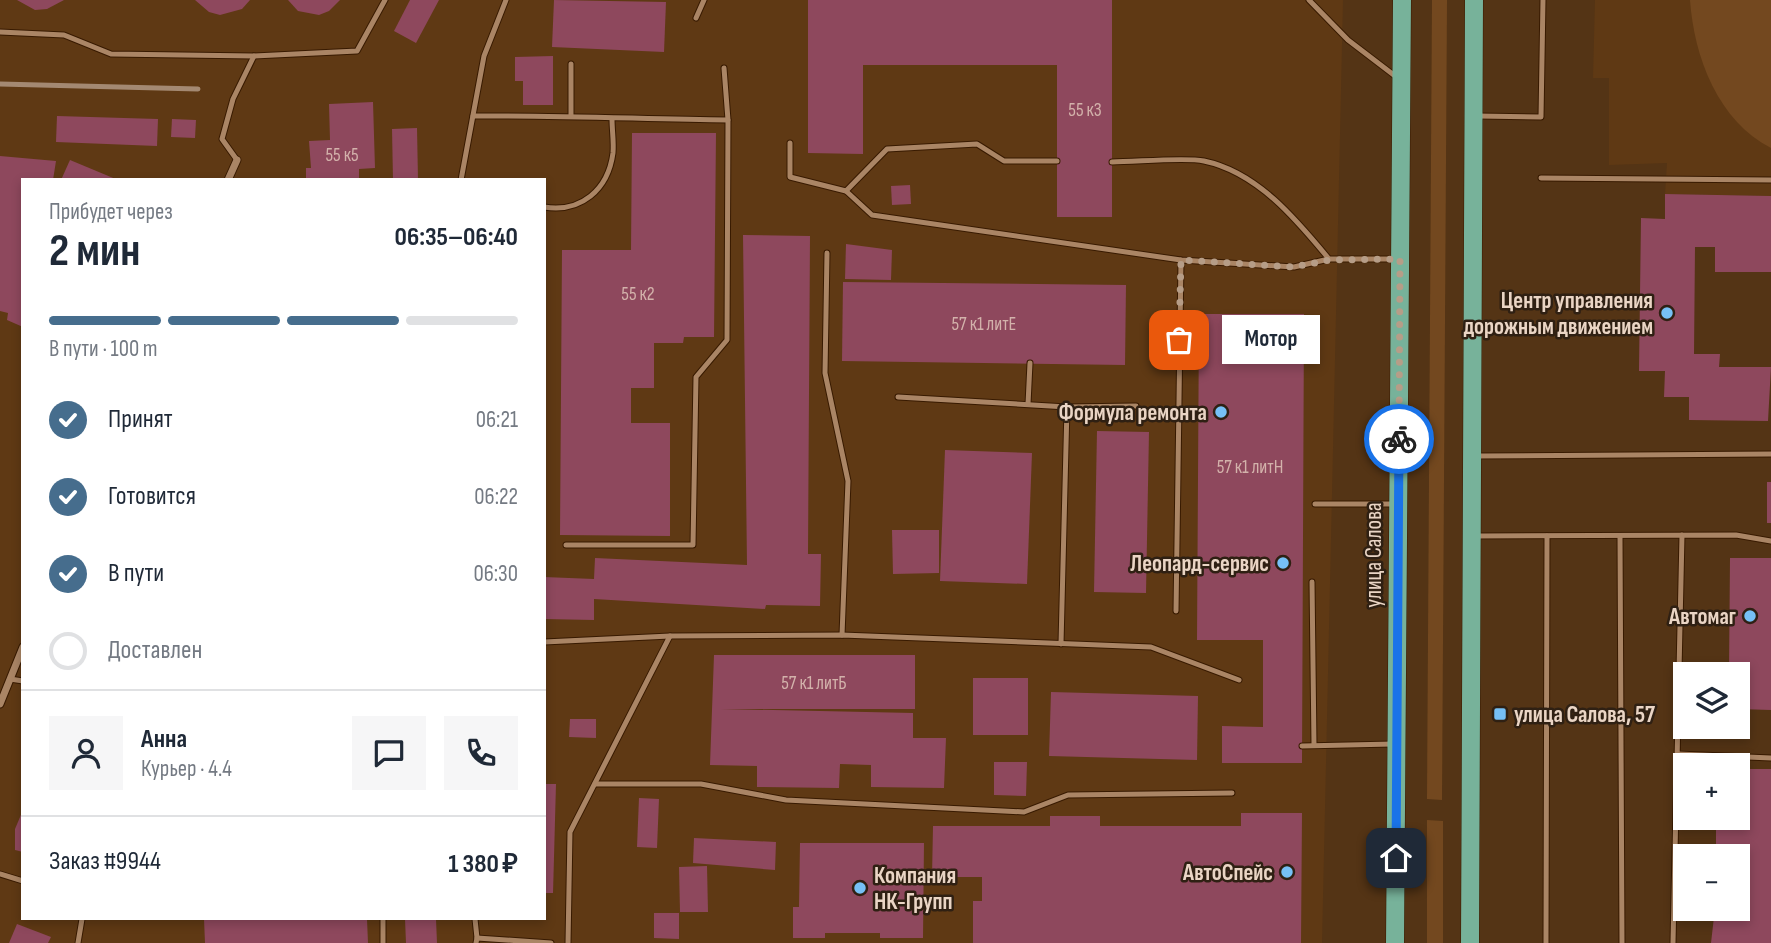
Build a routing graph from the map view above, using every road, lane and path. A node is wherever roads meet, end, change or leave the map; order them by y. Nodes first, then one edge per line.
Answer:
1 (385, 0) edge
2 (506, 0) edge
3 (704, 0) edge
4 (1309, 0) edge
5 (1402, 0) edge
6 (1474, 0) edge
7 (1543, 0) edge
8 (696, 18) dead end
9 (0, 32) edge
10 (254, 56) junction
11 (571, 64) dead end
12 (724, 68) dead end
13 (1401, 80) junction
14 (571, 115) junction
15 (473, 116) junction
16 (1473, 116) junction
17 (612, 119) junction
18 (728, 120) junction
19 (790, 143) dead end
20 (237, 160) joint
21 (1057, 161) dead end
22 (1112, 162) dead end
23 (229, 178) edge
24 (461, 178) edge
25 (1541, 178) dead end
26 (1771, 180) edge
27 (846, 191) junction
28 (546, 207) edge
29 (827, 253) dead end
30 (1400, 259) junction
31 (1181, 260) junction
32 (1329, 260) junction
33 (1030, 363) dead end
34 (898, 397) dead end
35 (1028, 404) junction
36 (1136, 406) dead end
37 (1068, 407) junction
38 (1771, 454) edge
39 (1472, 456) junction
40 (1398, 503) junction
41 (1315, 504) dead end
42 (1682, 535) junction
43 (1547, 536) junction
44 (1620, 536) junction
45 (1471, 537) junction
46 (1771, 541) edge
47 (566, 545) dead end
48 (1312, 582) dead end
49 (1176, 611) dead end
50 (842, 635) junction
51 (670, 636) junction
52 (546, 642) edge
53 (1061, 643) junction
54 (21, 652) edge
55 (10, 679) junction
56 (1239, 680) dead end
57 (21, 681) edge
58 (0, 704) edge
59 (1396, 744) junction
60 (1302, 746) dead end
61 (1314, 746) junction
62 (1678, 753) edge
63 (1750, 757) edge
64 (1771, 758) edge
65 (595, 784) junction
66 (1232, 793) dead end
67 (1676, 830) edge
68 (0, 874) edge
69 (21, 880) edge
70 (82, 920) edge
71 (383, 920) edge
72 (475, 920) edge
73 (476, 940) edge
74 (78, 943) edge
75 (383, 943) edge
76 (551, 943) edge
77 (568, 943) edge
78 (1395, 943) edge
79 (1470, 943) edge
80 (1546, 943) edge
81 (1622, 943) edge
82 (1674, 943) edge

1 - 10 lane
2 - 15 lane
3 - 8 lane
4 - 13 lane
5 - 13 main road, улица Салова
6 - 16 main road
7 - 16 lane
9 - 10 lane
10 - 20 lane
11 - 14 lane
12 - 18 lane
13 - 30 main road, улица Салова
14 - 15 lane
14 - 17 lane
15 - 24 lane
16 - 39 main road
17 - 18 lane
17 - 28 lane
18 - 47 lane
19 - 27 lane
20 - 23 street
21 - 27 lane
22 - 32 lane
25 - 26 lane
27 - 31 lane
29 - 50 lane
30 - 32 lane
30 - 40 main road, улица Салова
31 - 32 lane
31 - 49 lane
33 - 35 lane
34 - 35 lane
35 - 37 lane
36 - 37 lane
37 - 53 lane
38 - 39 lane
39 - 45 main road
40 - 41 lane
40 - 59 main road, улица Салова
42 - 44 lane
42 - 46 lane
42 - 62 lane
43 - 44 lane
43 - 45 lane
43 - 80 lane
44 - 81 lane
45 - 79 main road
48 - 61 lane
50 - 51 lane
50 - 53 lane
51 - 52 lane
51 - 65 lane
53 - 56 lane
54 - 55 street
55 - 57 lane
55 - 58 street
59 - 61 lane
59 - 78 main road, улица Салова
60 - 61 lane
63 - 64 lane
65 - 66 lane
65 - 77 lane
67 - 82 lane
68 - 69 lane
70 - 74 lane
71 - 75 lane
72 - 73 lane
73 - 76 lane

